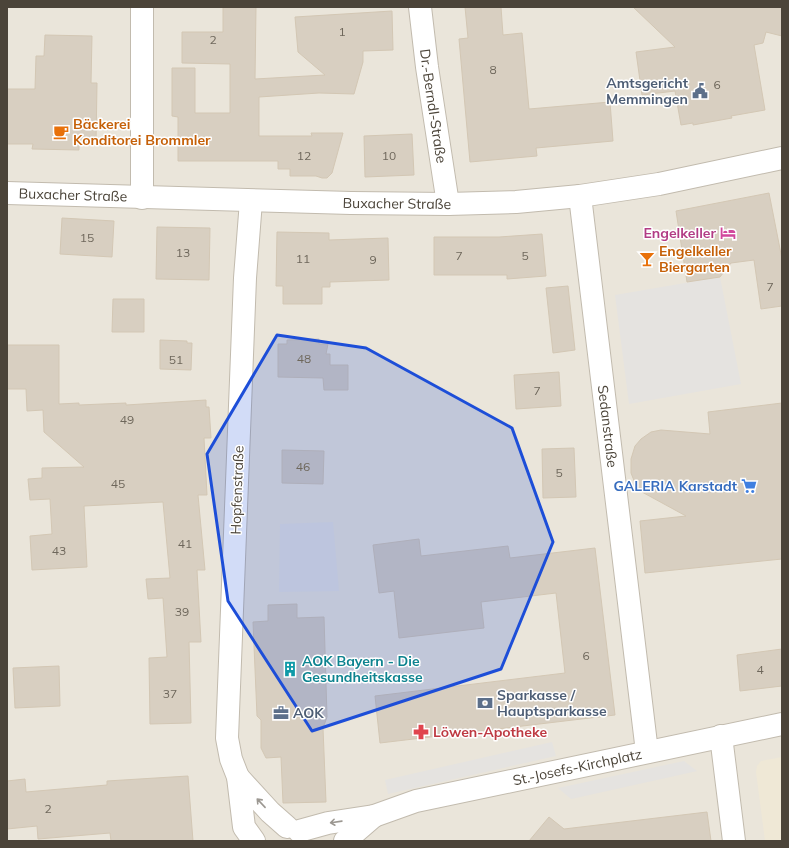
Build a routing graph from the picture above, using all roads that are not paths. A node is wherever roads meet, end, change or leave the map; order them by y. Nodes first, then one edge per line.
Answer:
1 (142, 7) edge
2 (420, 7) edge
3 (782, 158) edge
4 (7, 193) edge
5 (580, 196) junction
6 (142, 198) junction
7 (251, 201) junction
8 (448, 204) junction
9 (782, 724) edge
10 (721, 736) junction
11 (647, 752) junction
12 (238, 777) junction
13 (374, 816) junction
14 (298, 833) edge
15 (254, 841) edge
16 (258, 841) edge
17 (345, 841) edge
18 (734, 841) edge

1 - 6 street
2 - 8 street, Dr.-Berndl-Straße
3 - 5 street, Buxacher Straße
4 - 6 street, Buxacher Straße
5 - 8 street, Buxacher Straße
5 - 11 street, Sedanstraße
6 - 7 street, Buxacher Straße
7 - 8 street, Buxacher Straße
7 - 12 street, Hopfenstraße
9 - 10 street, St.-Josefs-Kirchplatz
10 - 11 street, St.-Josefs-Kirchplatz
10 - 18 street
11 - 13 street, St.-Josefs-Kirchplatz
14 -> 12 street, Hopfenstraße
12 - 15 street, Hopfenstraße
13 -> 14 street, St.-Josefs-Kirchplatz
13 - 17 street, St.-Josefs-Kirchplatz
14 - 16 street, St.-Josefs-Kirchplatz

